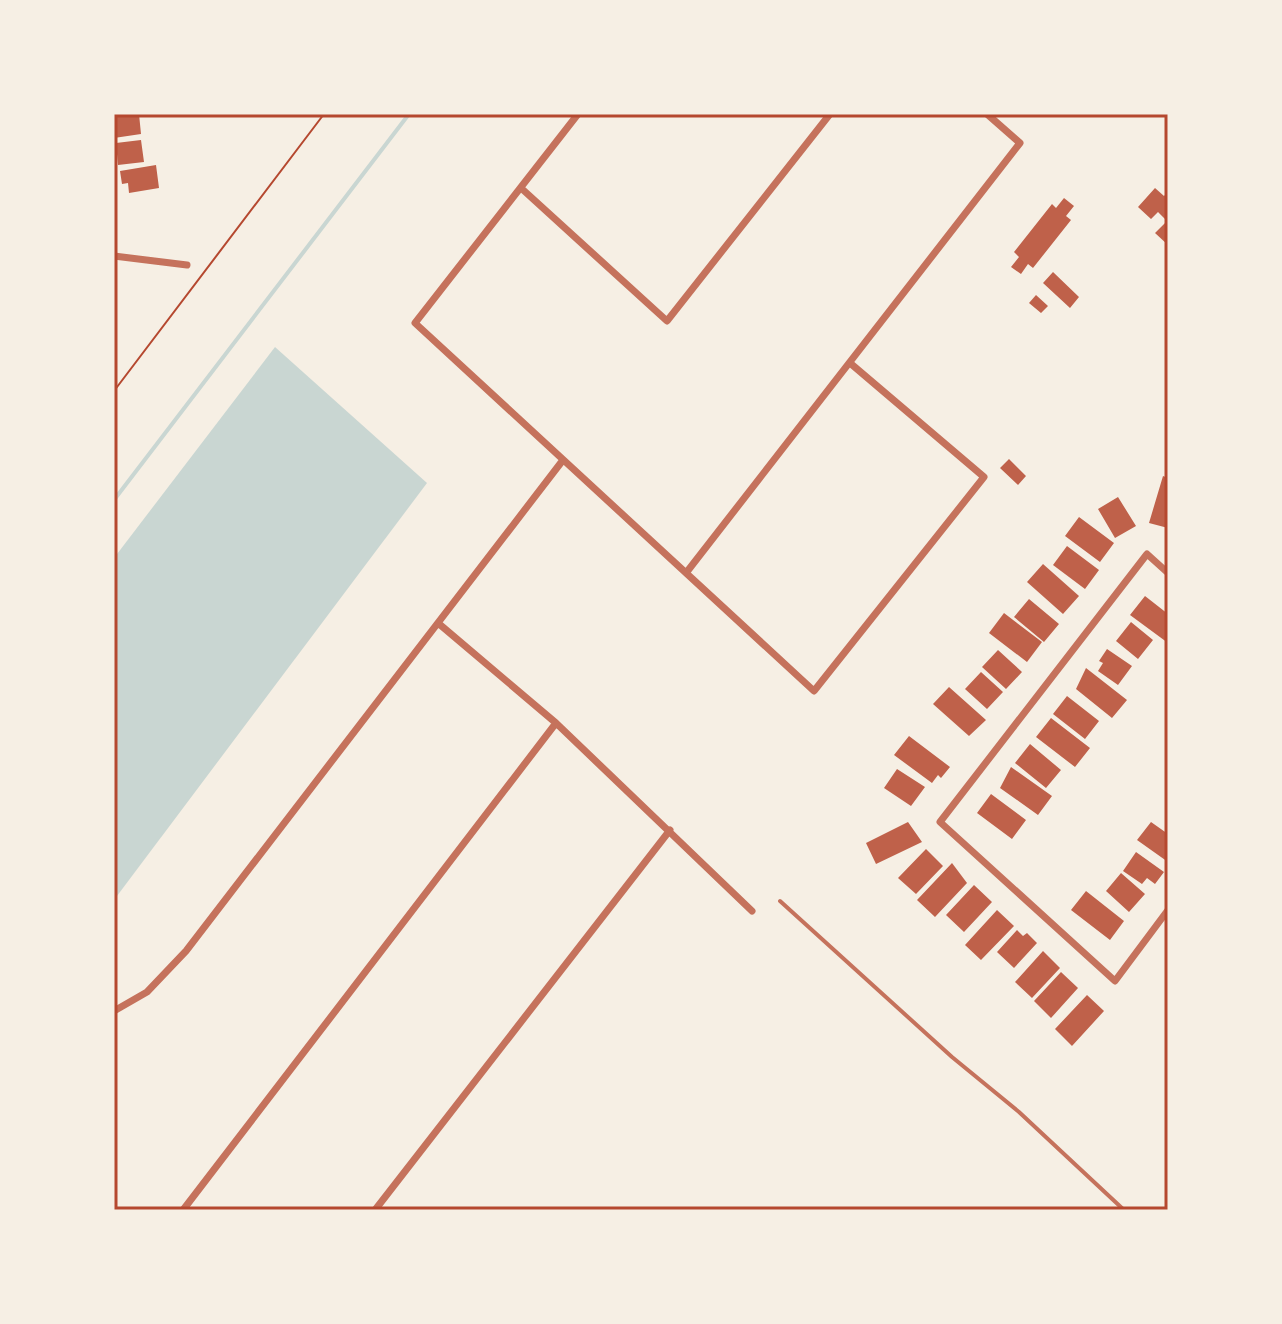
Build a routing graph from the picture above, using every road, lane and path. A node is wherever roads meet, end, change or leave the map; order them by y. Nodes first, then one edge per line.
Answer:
1 (324, 114) edge
2 (578, 114) edge
3 (830, 114) edge
4 (987, 114) edge
5 (521, 188) junction
6 (114, 256) edge
7 (187, 265) dead end
8 (850, 363) junction
9 (114, 391) edge
10 (563, 460) junction
11 (686, 573) junction
12 (1168, 573) edge
13 (438, 623) junction
14 (556, 723) junction
15 (670, 830) junction
16 (780, 901) dead end
17 (1168, 910) edge
18 (752, 911) dead end
19 (114, 1011) edge
20 (183, 1210) edge
21 (375, 1210) edge
22 (1124, 1210) edge

1 - 9 path
2 - 5 street
3 - 5 street
4 - 8 street
5 - 10 street
6 - 7 street
8 - 11 street
8 - 11 street
10 - 11 street
10 - 13 street
12 - 17 street
13 - 14 street
13 - 19 street
14 - 15 street
14 - 20 street
15 - 18 street
15 - 21 street
16 - 22 lane

